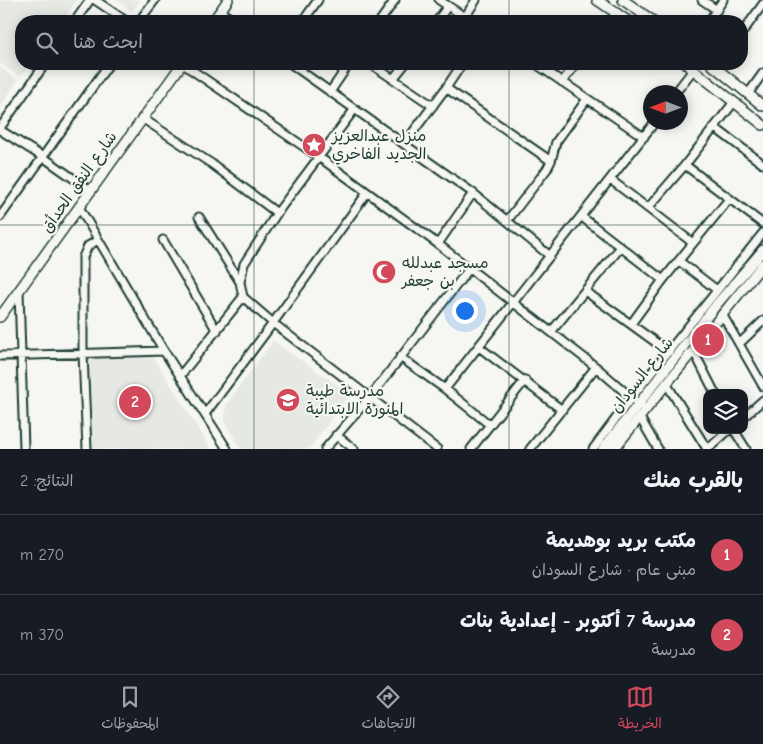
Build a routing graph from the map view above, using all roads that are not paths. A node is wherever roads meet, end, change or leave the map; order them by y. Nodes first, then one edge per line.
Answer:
1 (90, 0) edge
2 (95, 0) edge
3 (154, 0) edge
4 (228, 0) edge
5 (318, 0) edge
6 (395, 0) edge
7 (439, 0) edge
8 (476, 0) edge
9 (597, 0) edge
10 (623, 0) edge
11 (702, 0) edge
12 (723, 0) edge
13 (763, 4) edge
14 (448, 6) junction
15 (717, 10) junction
16 (220, 11) junction
17 (616, 13) joint
18 (79, 15) edge
19 (117, 15) edge
20 (143, 15) edge
21 (217, 15) edge
22 (226, 15) edge
23 (307, 15) edge
24 (384, 15) edge
25 (441, 15) edge
26 (462, 15) edge
27 (470, 15) edge
28 (619, 15) edge
29 (644, 15) edge
30 (713, 15) edge
31 (748, 25) edge
32 (41, 70) edge
33 (105, 70) edge
34 (178, 70) edge
35 (191, 70) edge
36 (299, 70) edge
37 (345, 70) edge
38 (380, 70) edge
39 (400, 70) edge
40 (458, 70) edge
41 (545, 70) edge
42 (571, 70) edge
43 (687, 70) edge
44 (693, 70) edge
45 (721, 70) edge
46 (763, 72) edge
47 (393, 79) junction
48 (562, 82) junction
49 (680, 85) edge
50 (446, 88) junction
51 (330, 92) junction
52 (748, 94) junction
53 (587, 99) junction
54 (734, 102) junction
55 (433, 106) junction
56 (763, 106) edge
57 (354, 110) junction
58 (142, 118) junction
59 (763, 125) edge
60 (714, 126) junction
61 (0, 129) edge
62 (649, 130) edge
63 (644, 137) junction
64 (404, 144) junction
65 (43, 157) junction
66 (319, 157) junction
67 (551, 161) junction
68 (763, 164) edge
69 (685, 165) junction
70 (611, 180) junction
71 (90, 191) junction
72 (367, 193) junction
73 (474, 193) junction
74 (729, 199) junction
75 (79, 208) junction
76 (648, 208) junction
77 (277, 213) junction
78 (0, 217) edge
79 (199, 217) dead end
80 (582, 217) junction
81 (507, 221) junction
82 (763, 224) edge
83 (763, 233) edge
84 (98, 240) junction
85 (162, 240) dead end
86 (693, 243) junction
87 (438, 244) junction
88 (620, 248) junction
89 (763, 250) edge
90 (550, 256) junction
91 (679, 261) junction
92 (763, 264) edge
93 (469, 269) junction
94 (663, 280) junction
95 (240, 282) junction
96 (717, 290) junction
97 (19, 291) junction
98 (585, 291) junction
99 (243, 297) junction
100 (514, 303) junction
101 (722, 314) junction
102 (0, 317) edge
103 (763, 321) edge
104 (273, 323) junction
105 (631, 324) junction
106 (217, 331) junction
107 (551, 332) junction
108 (740, 343) junction
109 (479, 347) junction
110 (693, 350) junction
111 (164, 351) junction
112 (669, 352) junction
113 (83, 354) junction
114 (0, 356) edge
115 (21, 356) junction
116 (400, 357) junction
117 (596, 367) junction
118 (180, 376) junction
119 (525, 380) junction
120 (666, 383) junction
121 (763, 386) edge
122 (445, 389) junction
123 (713, 389) edge
124 (370, 397) junction
125 (763, 400) edge
126 (639, 407) junction
127 (562, 410) junction
128 (748, 413) edge
129 (205, 414) junction
130 (490, 425) junction
131 (724, 434) edge
132 (737, 434) edge
133 (336, 435) junction
134 (24, 449) edge
135 (87, 449) edge
136 (226, 449) edge
137 (325, 449) edge
138 (354, 449) edge
139 (437, 449) edge
140 (471, 449) edge
141 (530, 449) edge
142 (593, 449) edge
143 (603, 449) edge
144 (614, 449) edge
145 (658, 449) edge
146 (707, 449) edge
147 (746, 449) edge

1 - 18 street
2 - 19 street
3 - 20 street
4 - 16 main road
5 - 23 street
6 - 24 street
7 - 14 street
8 - 27 street
9 - 17 main road
10 - 29 main road
11 - 15 street
12 - 15 street
13 - 31 street
14 - 25 street
14 - 26 street
15 - 30 street
16 - 21 main road
16 - 22 street
17 - 28 main road
32 - 61 street
33 - 65 street
34 - 58 main road, شارع النفق الحدأق
35 - 66 street
36 - 51 street
37 - 51 street
38 - 47 street
39 - 47 street
40 - 50 street
41 - 48 street
42 - 48 street
43 - 49 street
44 - 54 main road
45 - 52 main road
46 - 52 street
47 - 55 street
48 - 53 street
50 - 55 street
50 - 67 street
51 - 57 street
52 - 56 main road
53 - 63 street
53 - 67 street
54 - 59 main road
54 - 60 street
55 - 64 street
57 - 64 street
57 - 66 street
58 - 71 main road, شارع النفق الحدأق
58 - 77 street
60 - 68 street
60 - 69 street
61 - 65 street
62 - 63 street
63 - 70 street
64 - 73 street
65 - 71 street
65 - 78 street
66 - 72 street
66 - 77 street
67 - 81 street
69 - 74 street
69 - 76 street
70 - 76 street
70 - 80 street
71 - 75 main road, شارع النفق الحدأق
72 - 87 street
72 - 104 street
73 - 81 street
73 - 87 street
74 - 82 street
74 - 86 street
75 - 84 street
75 - 97 main road, شارع النفق الحدأق
76 - 86 street
77 - 95 street
79 - 95 street
80 - 88 street
80 - 90 street
81 - 90 street
83 - 96 street
84 - 111 street
84 - 113 street
85 - 106 street
86 - 91 street
87 - 93 street
88 - 94 street
88 - 98 street
89 - 126 main road, شارع السودان
90 - 100 street
91 - 94 street
91 - 96 street
92 - 101 main road, شارع السودان
93 - 100 street
93 - 116 street
94 - 105 street
95 - 99 street
96 - 112 street
97 - 102 main road, شارع النفق الحدأق
97 - 115 street
98 - 105 street
98 - 107 street
99 - 104 street
99 - 106 street
100 - 107 street
100 - 109 street
101 - 108 street
101 - 110 main road, شارع السودان
103 - 108 street
104 - 124 street
104 - 129 street
105 - 112 street
106 - 118 street
107 - 117 street
108 - 121 street
109 - 119 street
109 - 122 street
110 - 120 main road, شارع السودان
110 - 123 street
111 - 113 street
111 - 118 street
112 - 126 street
113 - 115 street
113 - 135 street
114 - 115 street
115 - 134 street
116 - 122 street
116 - 124 street
117 - 126 street
117 - 127 street
118 - 129 street
119 - 127 street
119 - 130 street
120 - 126 main road, شارع السودان
120 - 146 street
122 - 130 street
124 - 133 street
124 - 139 street
125 - 128 street
126 - 142 street
126 - 143 main road, شارع السودان
126 - 144 main road, شارع السودان
126 - 145 street
127 - 141 street
129 - 136 street
130 - 140 street
131 - 146 street
132 - 147 street
133 - 137 street
133 - 138 street

